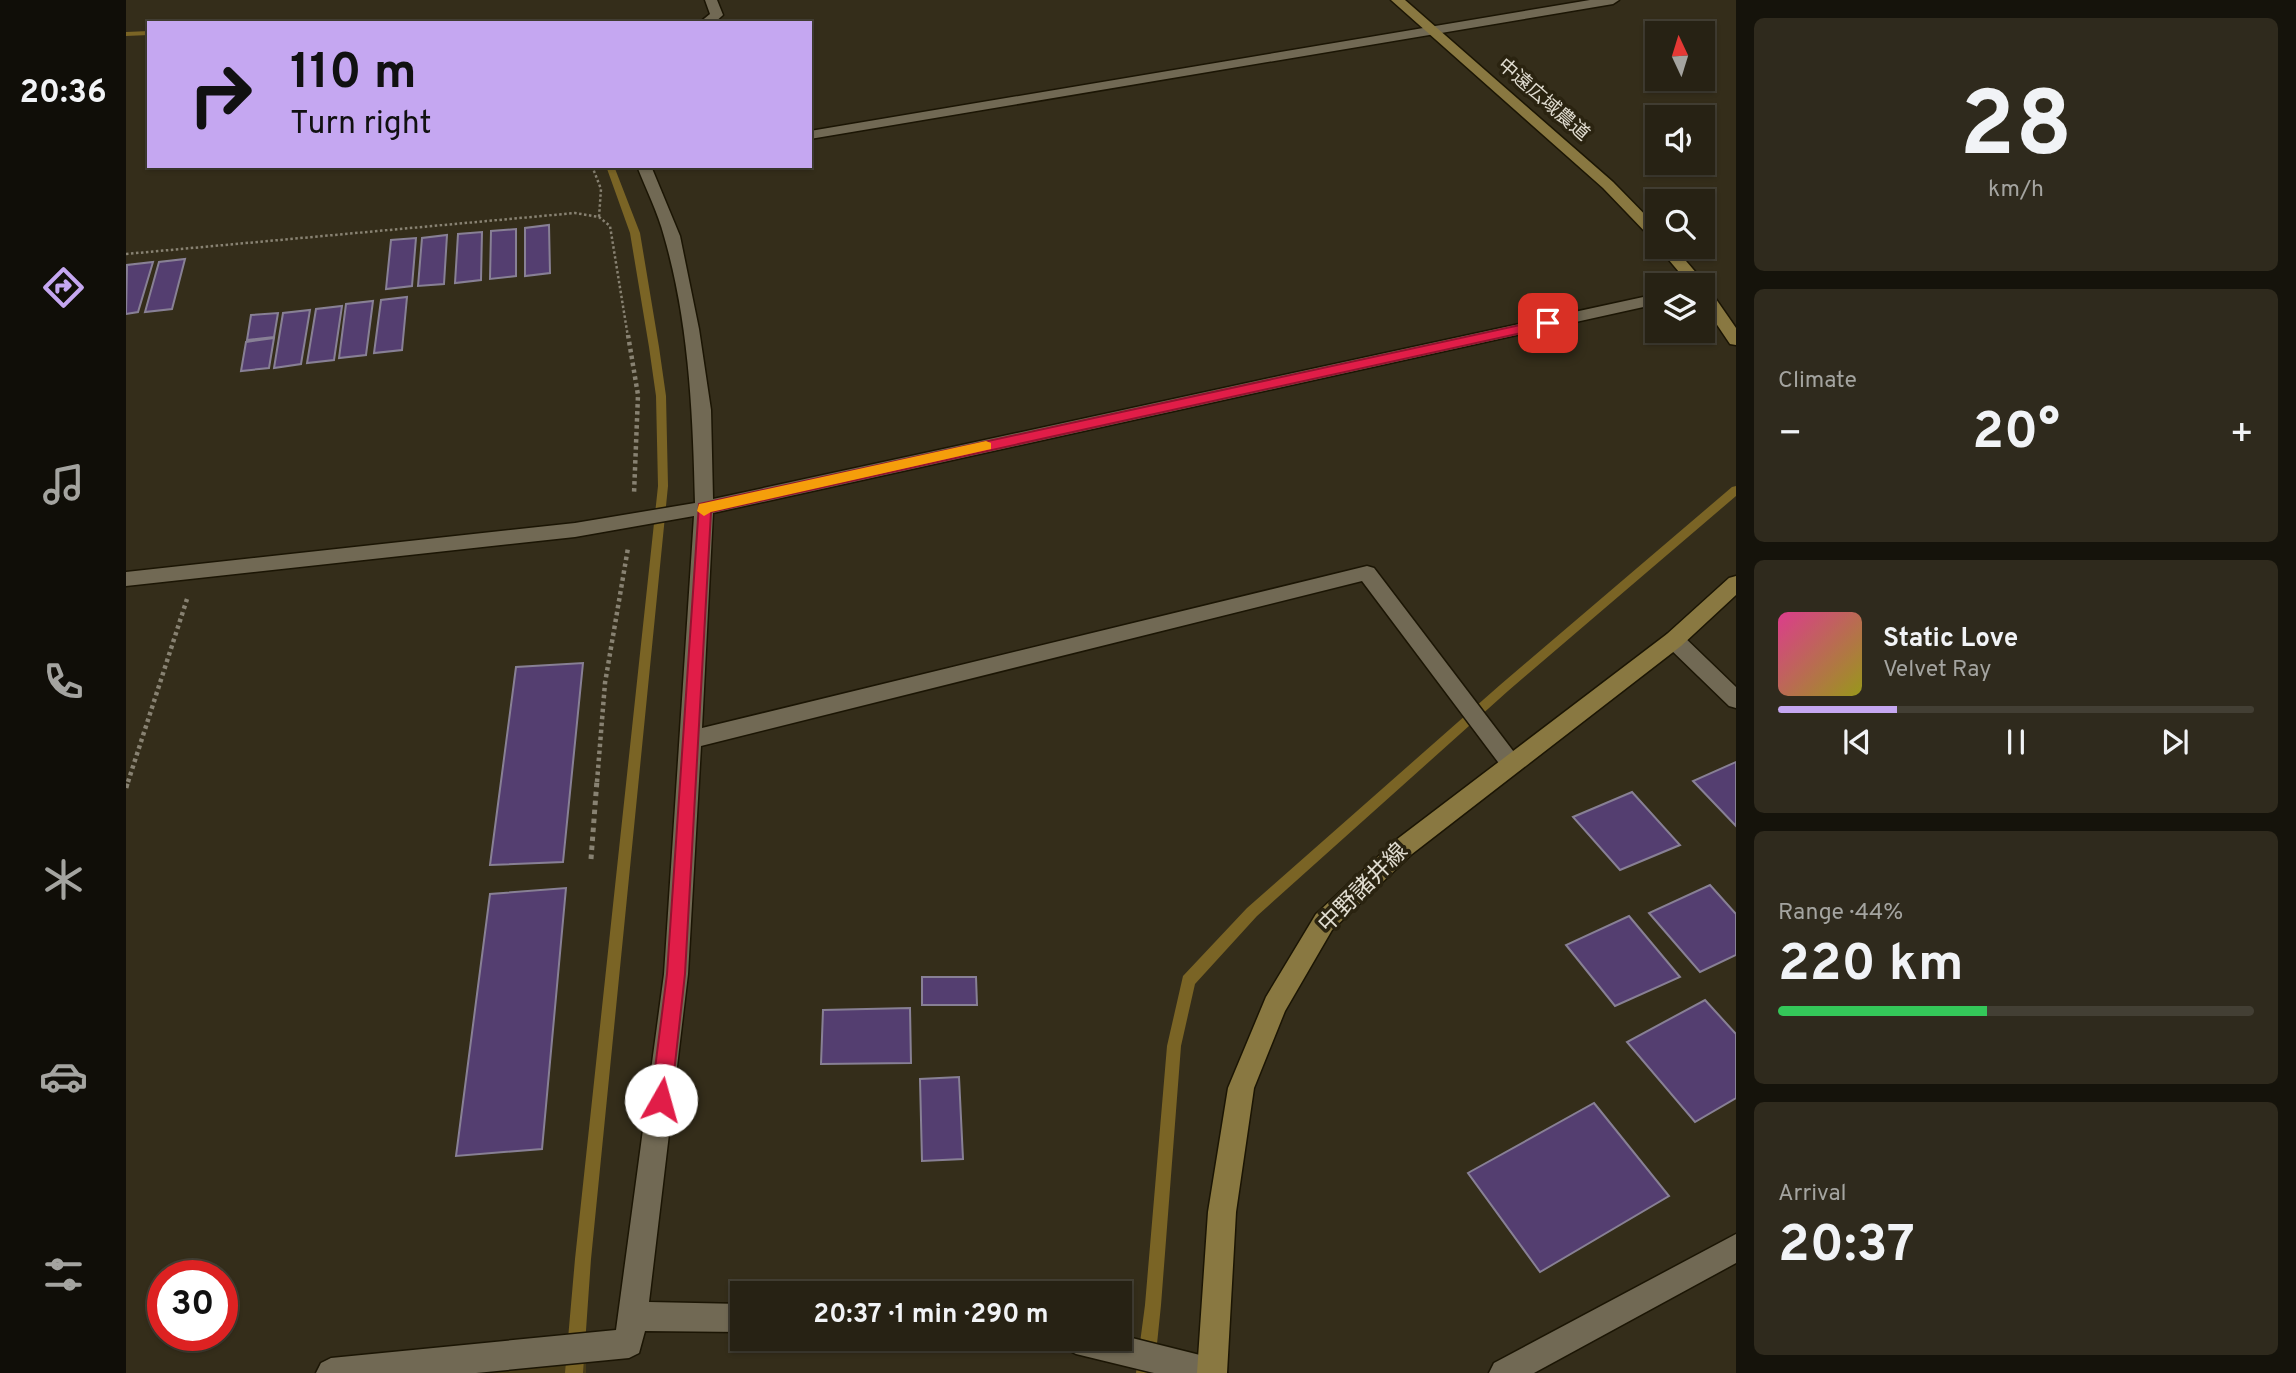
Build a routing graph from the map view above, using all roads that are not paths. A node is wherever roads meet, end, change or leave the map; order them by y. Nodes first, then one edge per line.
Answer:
1 (711, 0) edge
2 (1397, 0) edge
3 (1613, 0) edge
4 (708, 21) edge
5 (1432, 30) junction
6 (812, 135) edge
7 (645, 168) edge
8 (1645, 224) edge
9 (1676, 259) edge
10 (1688, 273) edge
11 (1645, 302) edge
12 (1715, 309) edge
13 (1736, 340) edge
14 (704, 508) junction
15 (126, 579) edge
16 (1736, 583) edge
17 (1674, 639) junction
18 (1736, 700) edge
19 (690, 740) junction
20 (1512, 764) junction
21 (1736, 1248) edge
22 (633, 1316) junction
23 (730, 1318) edge
24 (1124, 1351) edge
25 (331, 1373) edge
26 (1212, 1373) edge
27 (1504, 1373) edge

1 - 4 street
2 - 5 main road, 中遠広域農道
3 - 5 street
5 - 6 street
5 - 8 main road, 中遠広域農道
7 - 14 street
9 - 10 main road
11 - 14 street
12 - 13 main road
14 - 15 street
14 - 19 street
16 - 17 main road, 中野諸井線
17 - 18 street
17 - 20 main road, 中野諸井線
19 - 20 street
19 - 22 street
20 - 26 main road, 中野諸井線
21 - 27 street
22 - 23 street
22 - 25 street
24 - 26 street

